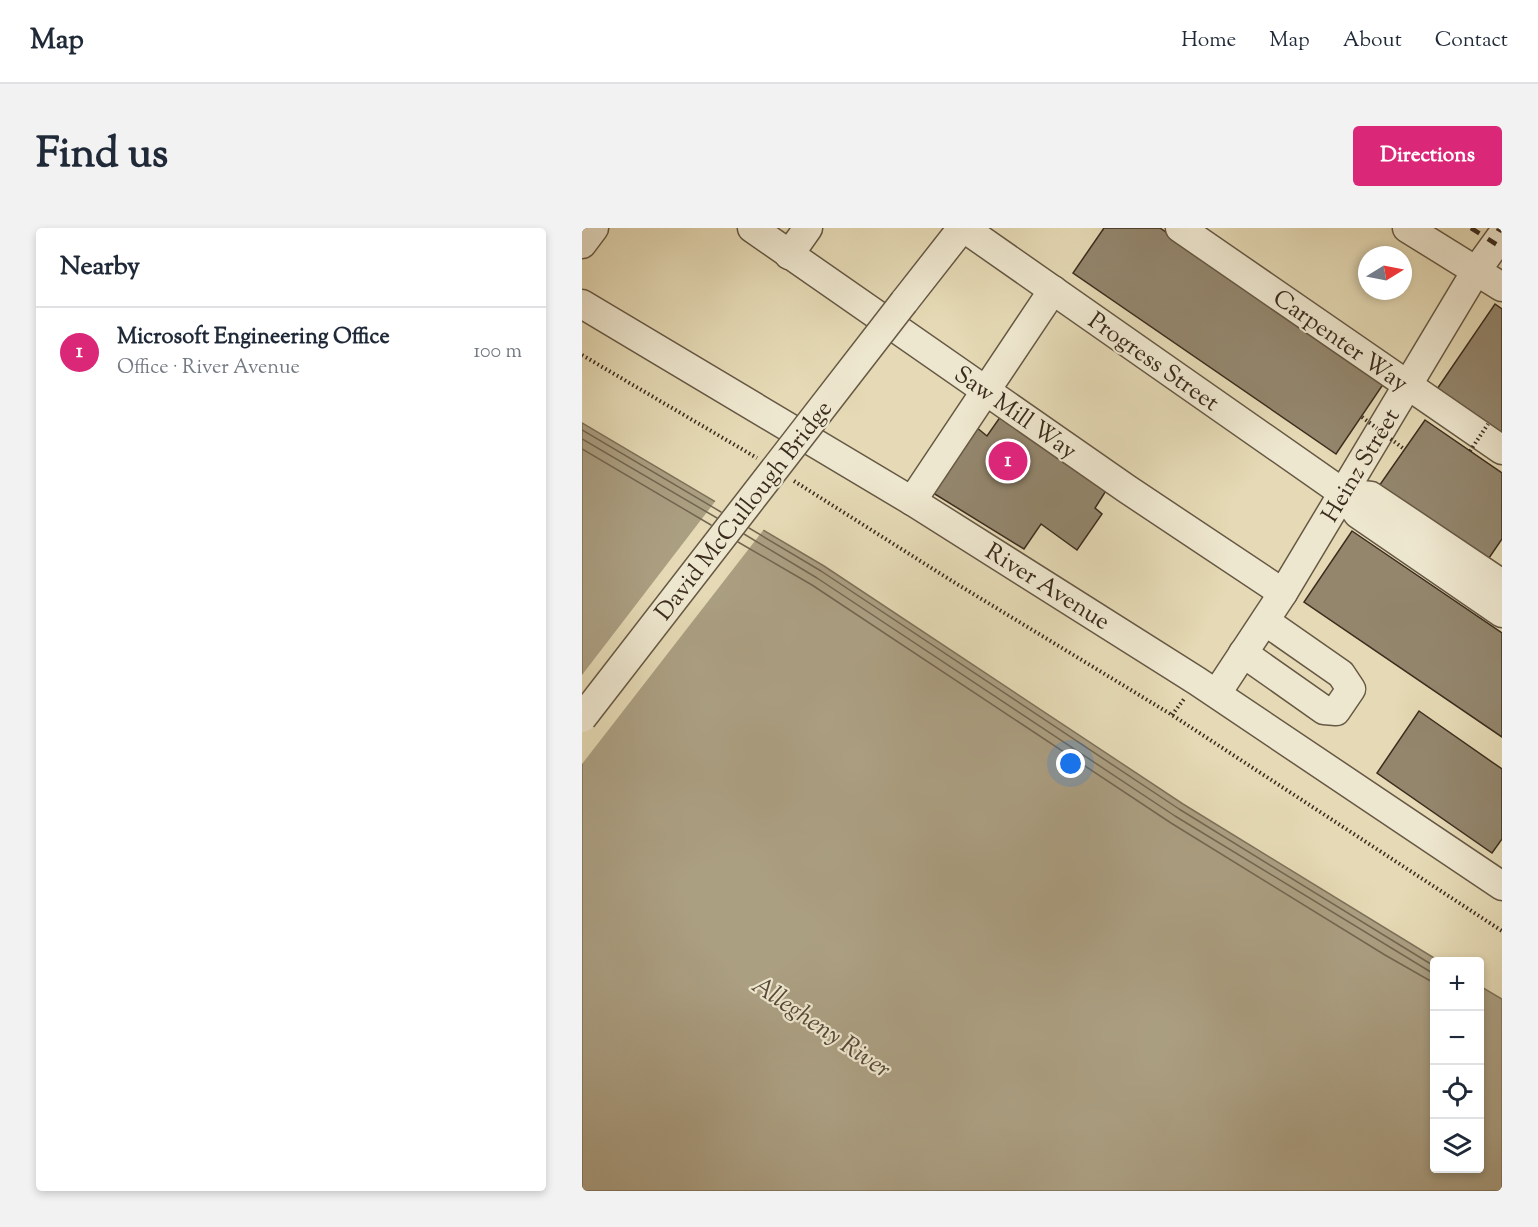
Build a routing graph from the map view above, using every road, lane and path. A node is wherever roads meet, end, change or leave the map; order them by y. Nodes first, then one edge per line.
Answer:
1 (594, 228) edge
2 (752, 228) edge
3 (807, 228) edge
4 (963, 228) edge
5 (1180, 228) edge
6 (1407, 228) edge
7 (1502, 235) edge
8 (582, 244) edge
9 (789, 255) junction
10 (1476, 271) junction
11 (1502, 287) edge
12 (1053, 290) junction
13 (582, 304) edge
14 (582, 355) edge
15 (1407, 386) junction
16 (985, 391) junction
17 (1362, 417) dead end
18 (1488, 424) dead end
19 (1404, 449) dead end
20 (1502, 450) edge
21 (1470, 451) dead end
22 (760, 460) dead end
23 (789, 478) dead end
24 (1343, 493) junction
25 (912, 501) junction
26 (1502, 584) edge
27 (1283, 593) junction
28 (1502, 613) edge
29 (1264, 621) junction
30 (1244, 653) junction
31 (1216, 693) junction
32 (582, 718) edge
33 (1502, 886) edge
34 (1502, 931) edge

1 - 8 street
2 - 9 street, Saw Mill Way
3 - 9 street
4 - 12 street, Progress Street
4 - 32 street, David McCullough Bridge, bridge
5 - 15 street, Carpenter Way
6 - 10 street
7 - 10 street, Heinz Street
9 - 16 street, Saw Mill Way
10 - 11 street
10 - 15 street, Heinz Street
12 - 16 street
12 - 24 street, Progress Street
13 - 25 street, River Avenue
14 - 22 path
15 - 20 street, Carpenter Way
15 - 24 street, Heinz Street
16 - 25 street
16 - 27 street, Saw Mill Way
17 - 19 path, bridge
18 - 21 path, bridge
23 - 34 path
24 - 26 street, Progress Street
24 - 27 street, Heinz Street
24 - 28 street, Progress Street
25 - 31 street, River Avenue
27 - 29 street, Heinz Street
29 - 30 street, Heinz Street
29 - 30 street
30 - 31 street, Heinz Street
31 - 33 street, River Avenue

